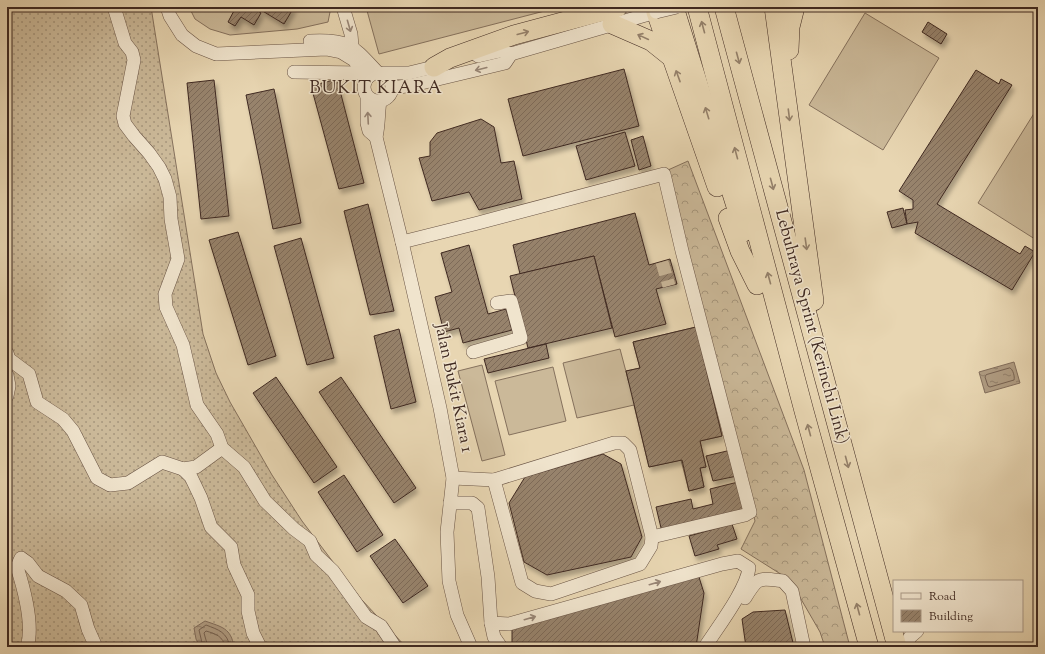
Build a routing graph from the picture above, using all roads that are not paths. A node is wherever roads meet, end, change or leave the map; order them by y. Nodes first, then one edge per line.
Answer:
1 (114, 7) edge
2 (167, 7) edge
3 (176, 7) edge
4 (343, 7) edge
5 (697, 7) edge
6 (724, 7) edge
7 (774, 7) edge
8 (795, 7) edge
9 (669, 9) edge
10 (615, 16) edge
11 (352, 46) junction
12 (511, 54) junction
13 (671, 57) junction
14 (434, 67) junction
15 (294, 72) dead end
16 (372, 74) junction
17 (784, 76) junction
18 (392, 88) junction
19 (367, 97) junction
20 (380, 102) junction
21 (376, 136) junction
22 (402, 242) junction
23 (757, 285) junction
24 (497, 303) dead end
25 (473, 352) dead end
26 (7, 353) edge
27 (7, 375) edge
28 (826, 384) junction
29 (7, 396) edge
30 (804, 411) junction
31 (222, 448) junction
32 (183, 469) junction
33 (453, 478) junction
34 (494, 480) junction
35 (450, 502) junction
36 (652, 537) junction
37 (882, 591) junction
38 (893, 606) edge
39 (492, 623) junction
40 (916, 632) edge
41 (27, 647) edge
42 (96, 647) edge
43 (260, 647) edge
44 (394, 647) edge
45 (471, 647) edge
46 (501, 647) edge
47 (705, 647) edge
48 (715, 647) edge
49 (804, 647) edge
50 (869, 647) edge
51 (897, 647) edge
52 (906, 647) edge

1 - 31 street
2 - 16 street
3 - 11 street
4 -> 11 street
30 -> 5 highway, Lebuhraya Sprint (Kerinchi Link)
6 -> 28 highway, Lebuhraya Sprint (Kerinchi Link)
7 - 17 highway
8 - 17 highway
9 - 10 street
9 - 13 highway
23 -> 9 highway
10 - 12 street
13 -> 10 highway
14 -> 10 highway
11 - 16 street
12 - 14 street
12 -> 18 street
23 -> 13 highway
14 - 16 street
15 - 16 street
16 - 18 street
16 - 19 street
17 -> 28 highway
18 - 20 street
19 - 20 street
21 -> 19 street, Jalan Bukit Kiara 1
20 - 21 street, Jalan Bukit Kiara 1
21 - 22 street, Jalan Bukit Kiara 1
22 - 33 street, Jalan Bukit Kiara 1
22 - 36 street
23 - 30 highway
24 - 25 street
26 - 32 street
27 - 29 street
28 -> 37 highway, Lebuhraya Sprint (Kerinchi Link)
50 -> 30 highway, Lebuhraya Sprint (Kerinchi Link)
31 - 32 street
31 - 44 street
32 - 43 street
33 - 34 street
33 - 35 street, Jalan Bukit Kiara 1
34 - 36 street
34 - 36 street
35 - 39 street
35 - 45 street, Jalan Bukit Kiara 1
37 - 38 street
37 - 51 highway, Lebuhraya Sprint (Kerinchi Link)
39 - 46 street
39 -> 47 street
40 - 52 street
41 - 42 street
48 - 49 street

